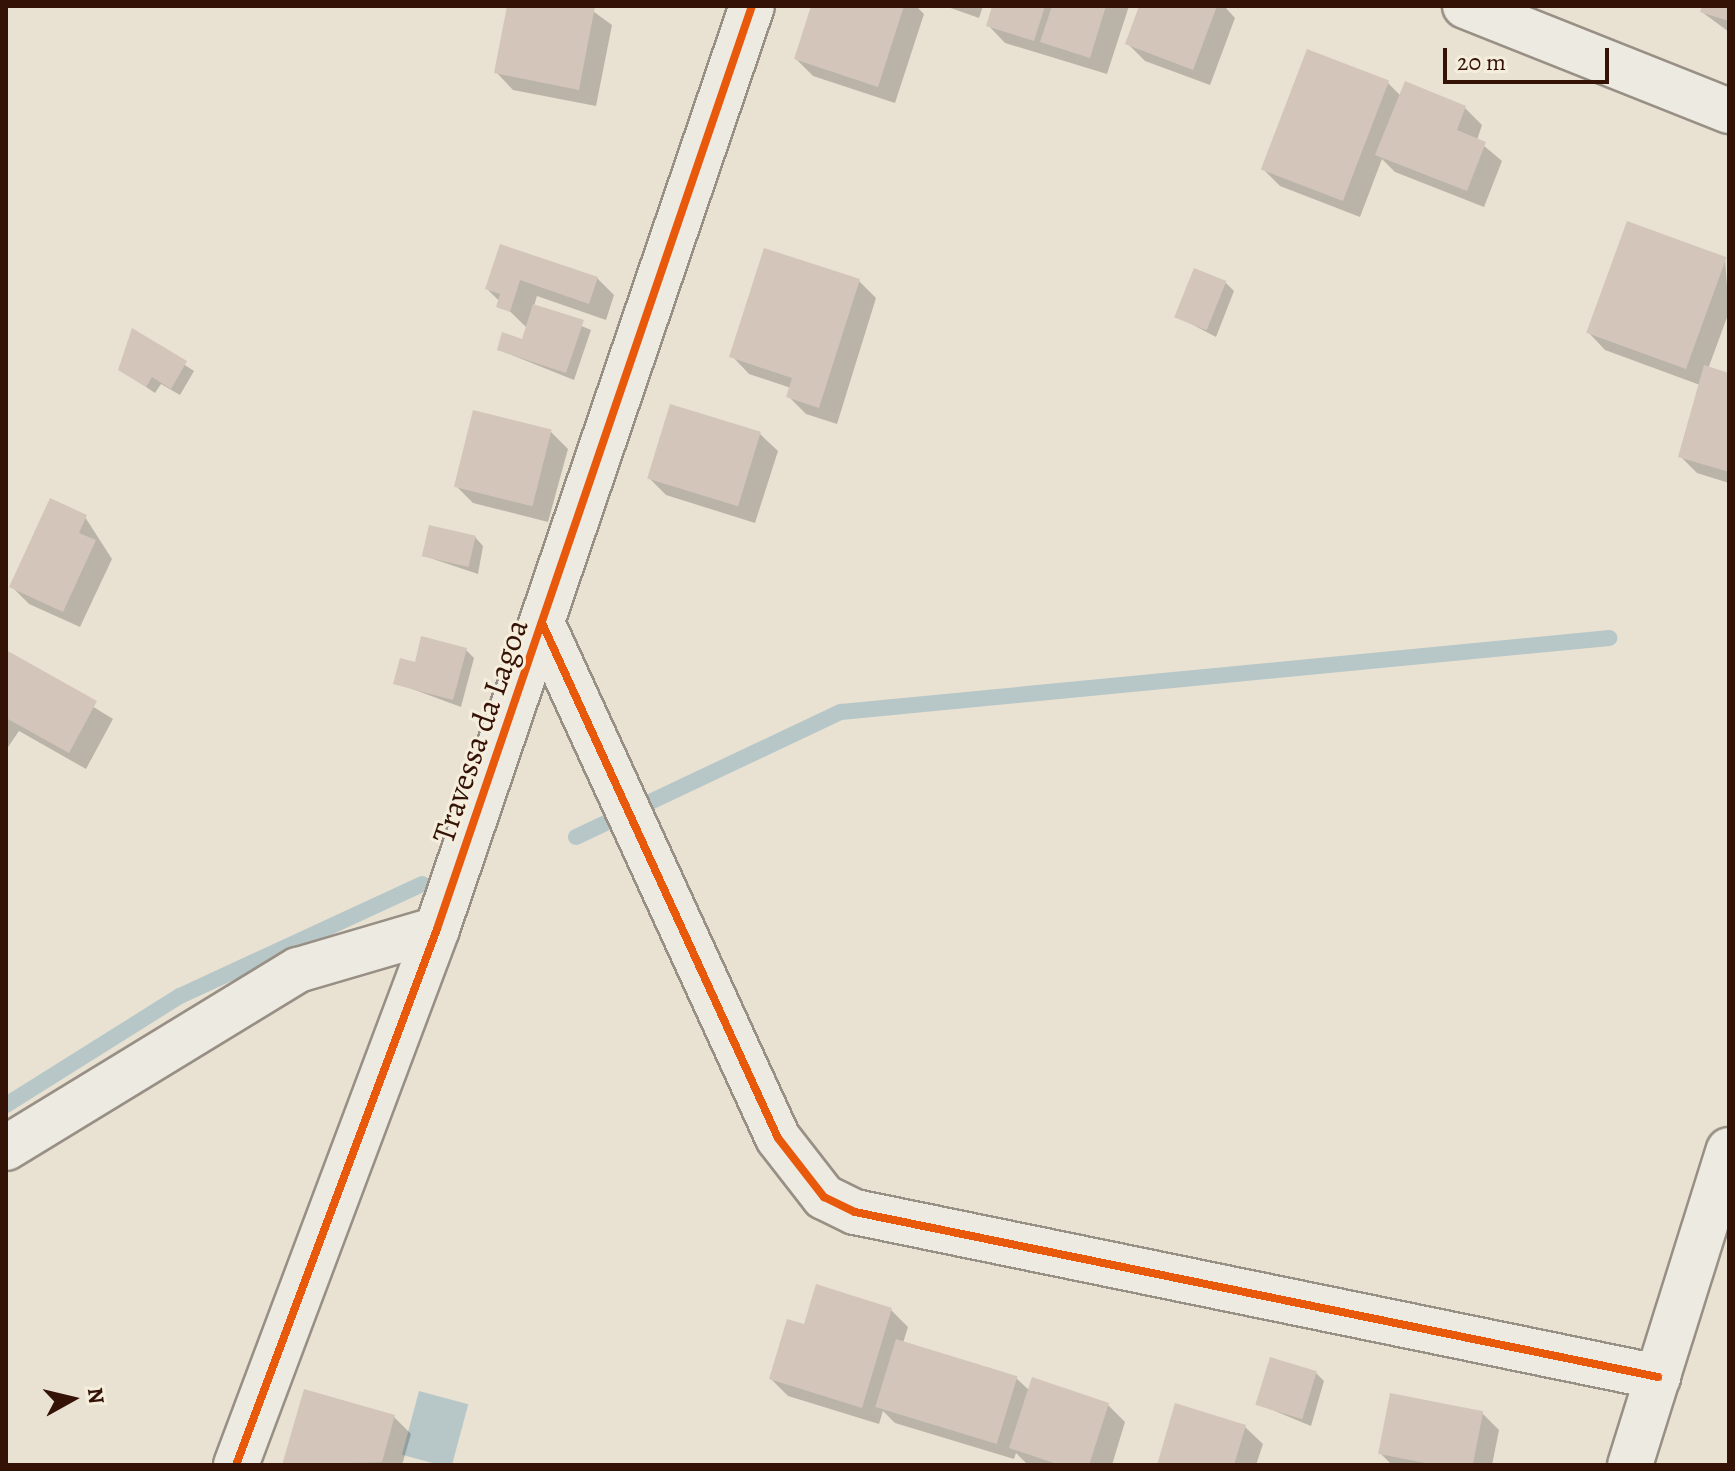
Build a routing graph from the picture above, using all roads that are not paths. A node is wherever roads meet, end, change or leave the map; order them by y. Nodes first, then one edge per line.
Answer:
1 (752, 6) edge
2 (1465, 6) edge
3 (1729, 111) edge
4 (542, 623) junction
5 (437, 929) junction
6 (6, 1148) edge
7 (1729, 1150) edge
8 (1658, 1377) junction
9 (236, 1465) edge
10 (1630, 1465) edge

1 - 4 street, Travessa da Lagoa
2 - 3 street
4 - 5 street, Travessa da Lagoa
4 - 8 street
5 - 6 street
5 - 9 street, Travessa da Lagoa
7 - 8 street
8 - 10 street

